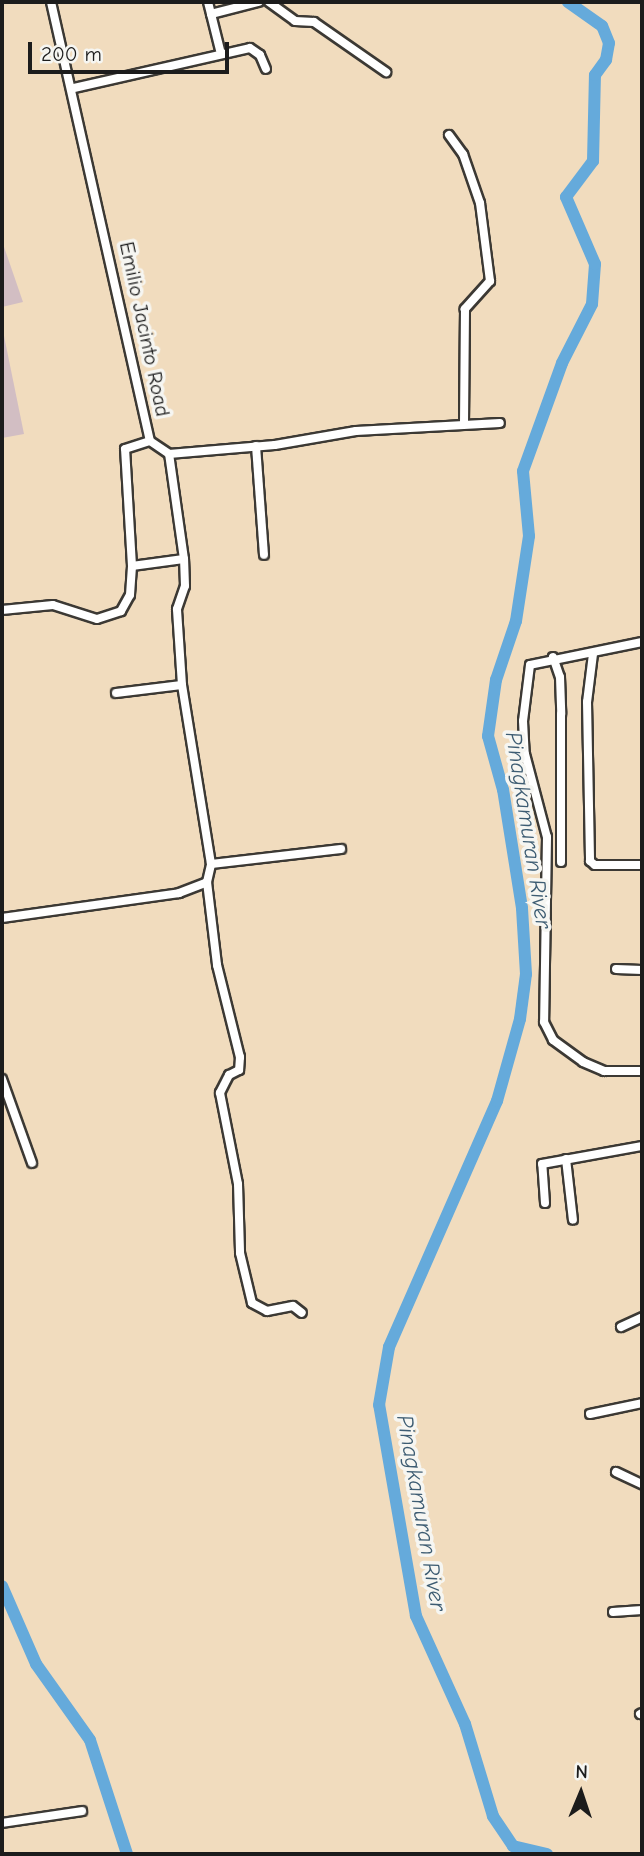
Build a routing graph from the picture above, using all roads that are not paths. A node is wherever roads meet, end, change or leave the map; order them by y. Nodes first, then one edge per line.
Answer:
1 (51, 2) edge
2 (208, 2) edge
3 (258, 2) edge
4 (269, 2) edge
5 (211, 13) junction
6 (221, 54) junction
7 (266, 69) dead end
8 (386, 72) dead end
9 (74, 88) junction
10 (449, 135) dead end
11 (464, 423) junction
12 (500, 423) dead end
13 (150, 441) junction
14 (256, 446) junction
15 (169, 454) junction
16 (264, 555) dead end
17 (184, 559) junction
18 (131, 566) junction
19 (2, 610) edge
20 (642, 642) edge
21 (593, 654) junction
22 (553, 657) junction
23 (182, 685) junction
24 (116, 693) dead end
25 (341, 849) dead end
26 (561, 862) dead end
27 (211, 863) junction
28 (642, 866) edge
29 (206, 882) junction
30 (2, 918) edge
31 (616, 969) dead end
32 (642, 970) edge
33 (642, 1072) edge
34 (2, 1079) edge
35 (642, 1146) edge
36 (566, 1159) junction
37 (32, 1163) dead end
38 (545, 1203) dead end
39 (573, 1220) dead end
40 (302, 1313) dead end
41 (642, 1317) edge
42 (621, 1327) dead end
43 (642, 1403) edge
44 (590, 1414) dead end
45 (616, 1472) dead end
46 (642, 1484) edge
47 (642, 1610) edge
48 (613, 1612) dead end
49 (82, 1811) dead end
50 (2, 1823) edge

1 - 9 street, Emilio Jacinto Road
2 - 5 street
3 - 5 street
4 - 8 street
5 - 6 street
6 - 7 street
6 - 9 street
9 - 13 street, Emilio Jacinto Road
10 - 11 street
11 - 12 street
11 - 14 street
13 - 15 street, Emilio Jacinto Road
13 - 18 street
14 - 15 street
14 - 16 street
15 - 17 street
17 - 18 street
17 - 23 street
18 - 19 street
20 - 21 street
21 - 22 street
21 - 28 street
22 - 26 street
22 - 33 street
23 - 24 street
23 - 27 street
25 - 27 street
27 - 29 street
29 - 30 street
29 - 40 street
31 - 32 street
34 - 37 street
35 - 36 street
36 - 38 street
36 - 39 street
41 - 42 street
43 - 44 street
45 - 46 street
47 - 48 street
49 - 50 street

